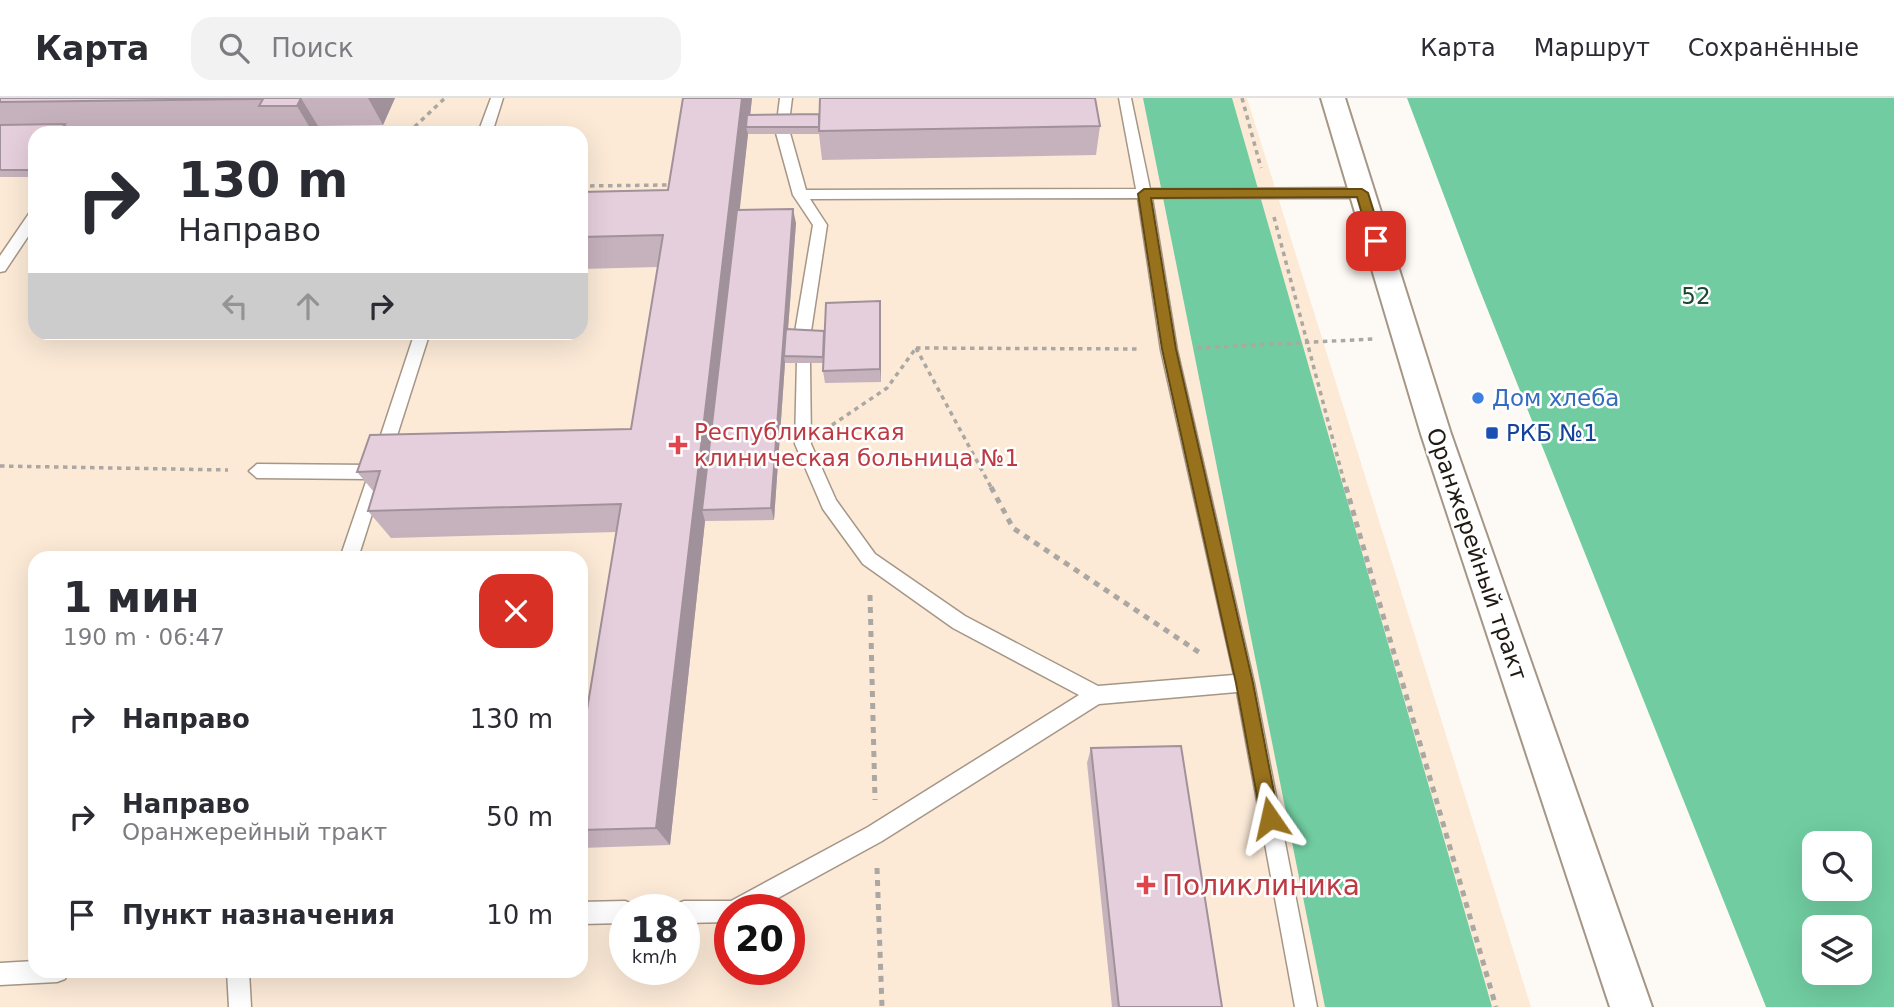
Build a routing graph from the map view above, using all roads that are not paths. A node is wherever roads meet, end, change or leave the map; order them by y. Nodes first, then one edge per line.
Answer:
1 (497, 98) edge
2 (786, 98) edge
3 (1125, 98) edge
4 (1332, 98) edge
5 (487, 126) edge
6 (1362, 193) junction
7 (1144, 194) junction
8 (800, 195) junction
9 (28, 225) edge
10 (0, 267) edge
11 (802, 338) edge
12 (420, 340) edge
13 (802, 363) edge
14 (257, 471) road end
15 (377, 472) junction
16 (351, 551) edge
17 (1245, 683) junction
18 (1096, 695) junction
19 (764, 894) edge
20 (609, 912) edge
21 (588, 913) edge
22 (28, 973) edge
23 (0, 974) edge
24 (238, 978) edge
25 (240, 1007) edge
26 (1306, 1007) edge
27 (1631, 1007) edge

1 - 5 lane
2 - 8 lane
3 - 7 lane
4 - 6 street, Оранжерейный тракт
6 - 7 lane
6 - 27 street, Оранжерейный тракт
7 - 8 lane
7 - 17 lane
8 - 11 lane
9 - 10 lane
12 - 15 lane
13 - 18 lane
14 - 15 lane
15 - 16 lane
17 - 18 lane
17 - 26 lane
18 - 19 lane
20 - 21 lane
22 - 23 lane
24 - 25 lane

